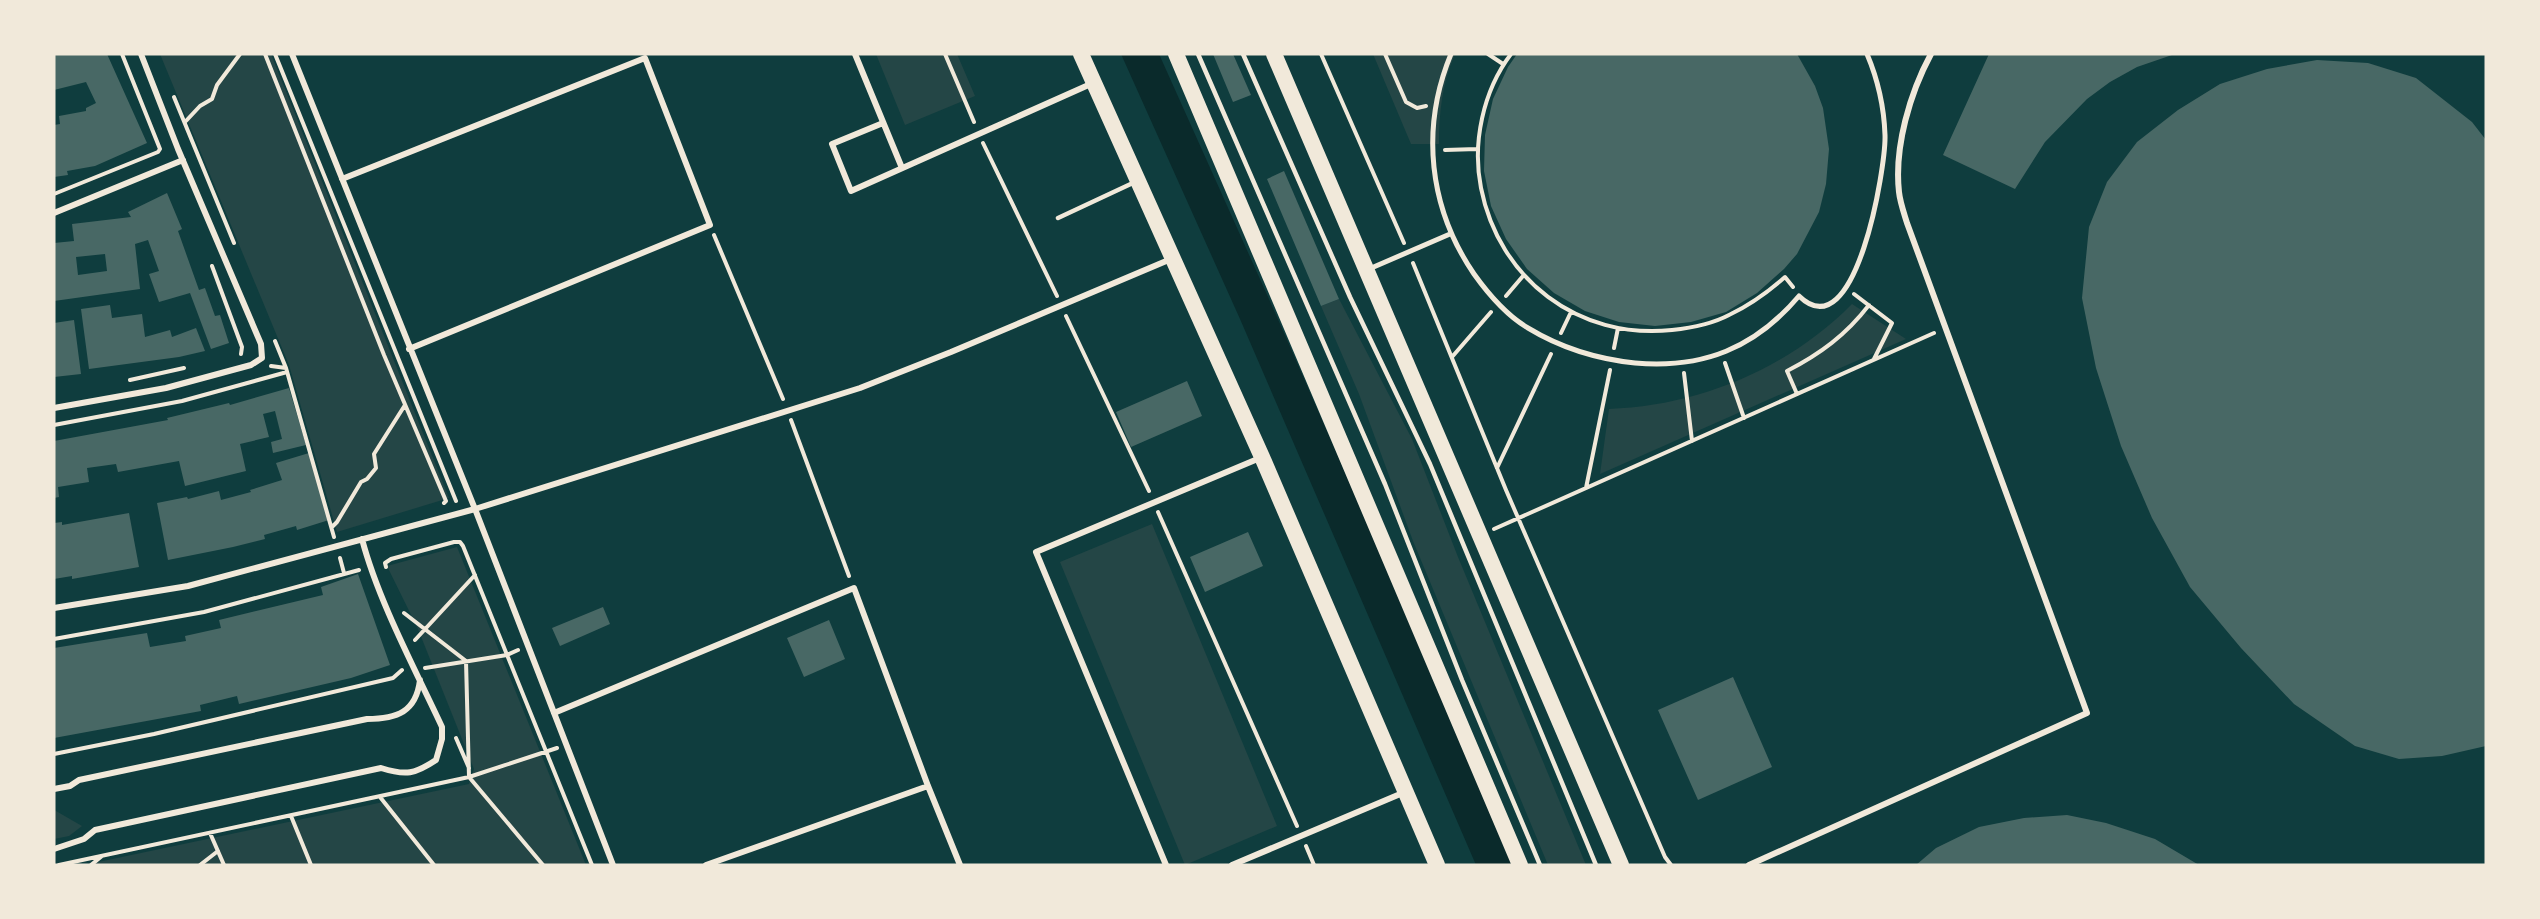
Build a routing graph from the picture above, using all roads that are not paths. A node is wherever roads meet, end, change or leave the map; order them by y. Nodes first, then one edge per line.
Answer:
1 (141, 54) edge
2 (292, 54) edge
3 (855, 54) edge
4 (1081, 54) edge
5 (1091, 54) edge
6 (1176, 54) edge
7 (1198, 54) edge
8 (1243, 54) edge
9 (1274, 54) edge
10 (1451, 54) edge
11 (1867, 54) edge
12 (1931, 54) edge
13 (1093, 82) junction
14 (883, 123) junction
15 (183, 160) junction
16 (902, 168) junction
17 (342, 179) junction
18 (1137, 182) junction
19 (54, 213) edge
20 (1058, 218) dead end
21 (1450, 234) junction
22 (1171, 259) junction
23 (1366, 270) junction
24 (409, 349) junction
25 (54, 408) edge
26 (1262, 458) junction
27 (475, 509) junction
28 (362, 539) junction
29 (54, 608) edge
30 (420, 680) junction
31 (554, 713) junction
32 (928, 786) junction
33 (54, 789) edge
34 (1406, 792) junction
35 (54, 849) edge
36 (614, 865) edge
37 (706, 865) edge
38 (960, 865) edge
39 (1166, 865) edge
40 (1232, 865) edge
41 (1437, 865) edge
42 (1520, 865) edge
43 (1540, 865) edge
44 (1596, 865) edge
45 (1620, 865) edge
46 (1749, 865) edge

1 - 15 street
2 - 17 street
3 - 14 street
4 - 13 highway
5 - 13 highway
6 - 42 highway
7 - 43 lane
8 - 44 lane
9 - 23 highway
10 - 21 street
11 - 21 street
12 - 46 street
13 - 16 street
13 - 18 highway
14 - 16 street
14 - 16 street
15 - 19 street
15 - 25 street
17 - 24 street
17 - 24 street
18 - 20 lane
18 - 22 highway
21 - 23 street
22 - 26 highway
22 - 27 street
23 - 45 highway
24 - 27 street
26 - 34 highway
26 - 39 street
27 - 28 street
27 - 31 street
28 - 29 street
28 - 30 street
30 - 33 street
30 - 35 street
31 - 32 street
31 - 36 street
32 - 37 street
32 - 38 street
34 - 40 street
34 - 41 highway

